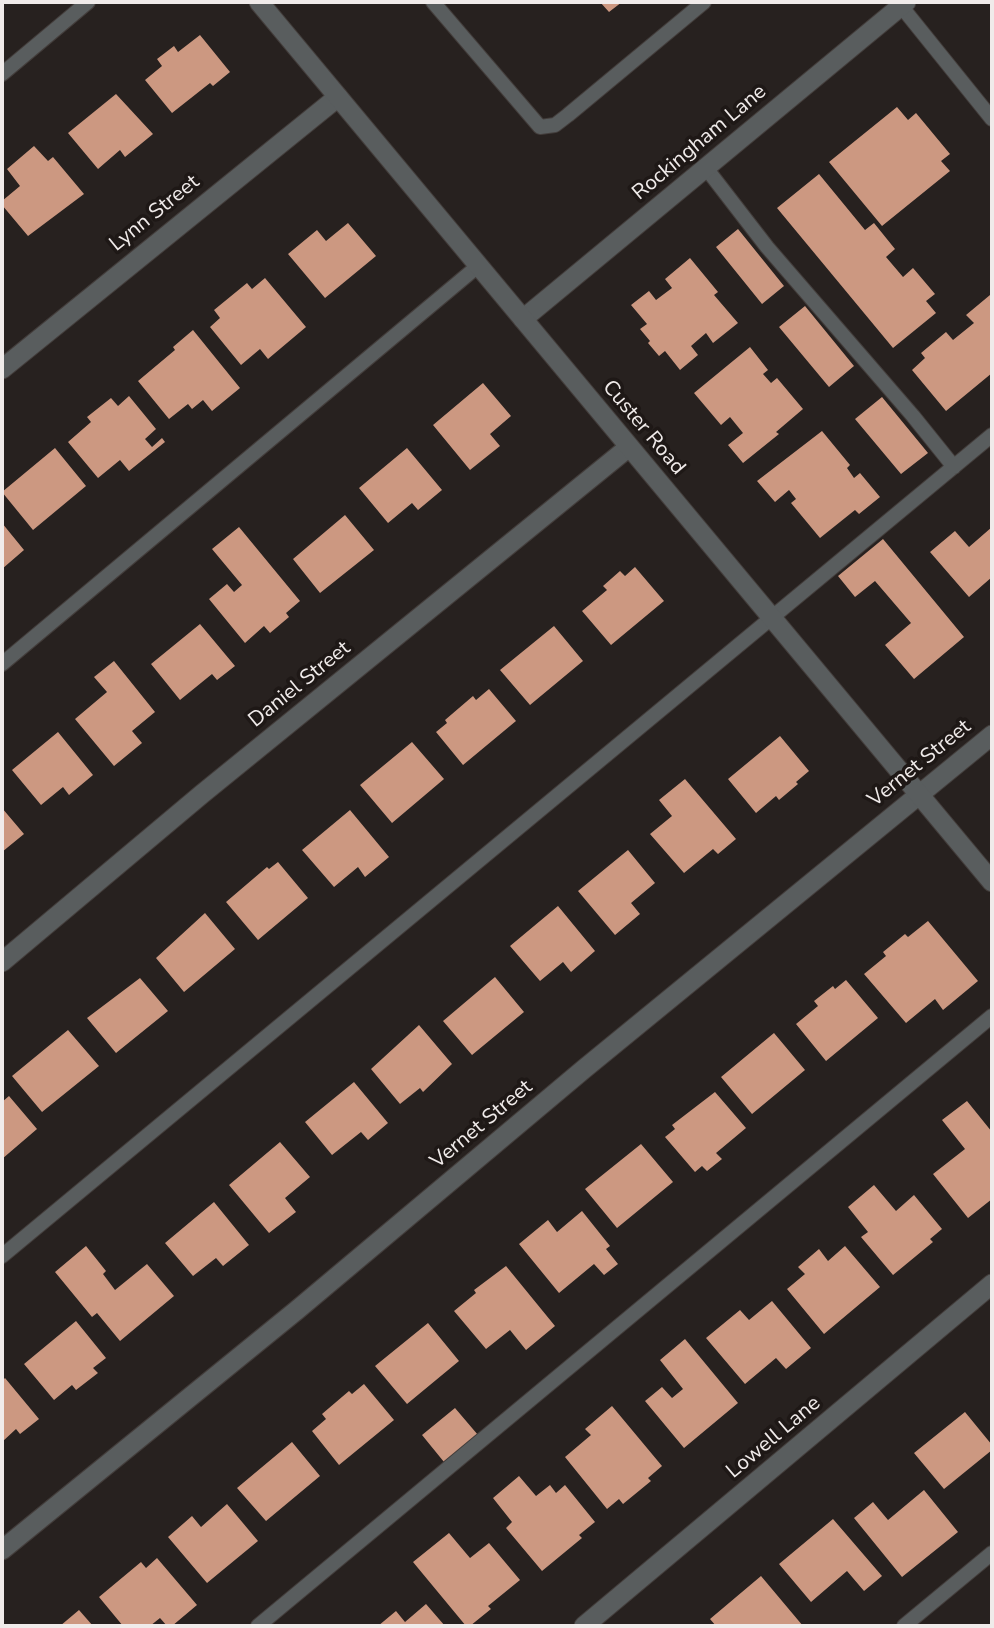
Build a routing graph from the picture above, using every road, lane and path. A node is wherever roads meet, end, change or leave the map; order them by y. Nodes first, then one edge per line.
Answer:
1 (88, 2) edge
2 (259, 2) edge
3 (433, 2) edge
4 (704, 2) edge
5 (903, 4) edge
6 (2, 74) edge
7 (338, 97) junction
8 (992, 119) edge
9 (706, 167) junction
10 (478, 266) junction
11 (523, 320) junction
12 (2, 369) edge
13 (992, 435) edge
14 (629, 447) junction
15 (954, 467) junction
16 (771, 617) junction
17 (2, 664) edge
18 (992, 735) edge
19 (919, 794) junction
20 (992, 882) edge
21 (2, 962) edge
22 (992, 1016) edge
23 (2, 1256) edge
24 (992, 1284) edge
25 (2, 1550) edge
26 (992, 1552) edge
27 (258, 1626) edge
28 (584, 1626) edge
29 (904, 1626) edge

1 - 6 lane
2 - 7 street, Custer Road
3 - 4 lane
5 - 8 lane
5 - 9 street, Rockingham Lane
7 - 10 street, Custer Road
7 - 12 street, Lynn Street
9 - 11 street, Rockingham Lane
9 - 15 lane
10 - 11 street, Custer Road
10 - 17 lane
11 - 14 street, Custer Road
13 - 15 lane
14 - 16 street, Custer Road
14 - 21 street, Daniel Street
15 - 16 lane
16 - 19 street, Custer Road
16 - 23 lane
18 - 19 street, Vernet Street
19 - 20 street, Custer Road
19 - 25 street, Vernet Street
22 - 27 lane
24 - 28 street, Lowell Lane
26 - 29 lane

